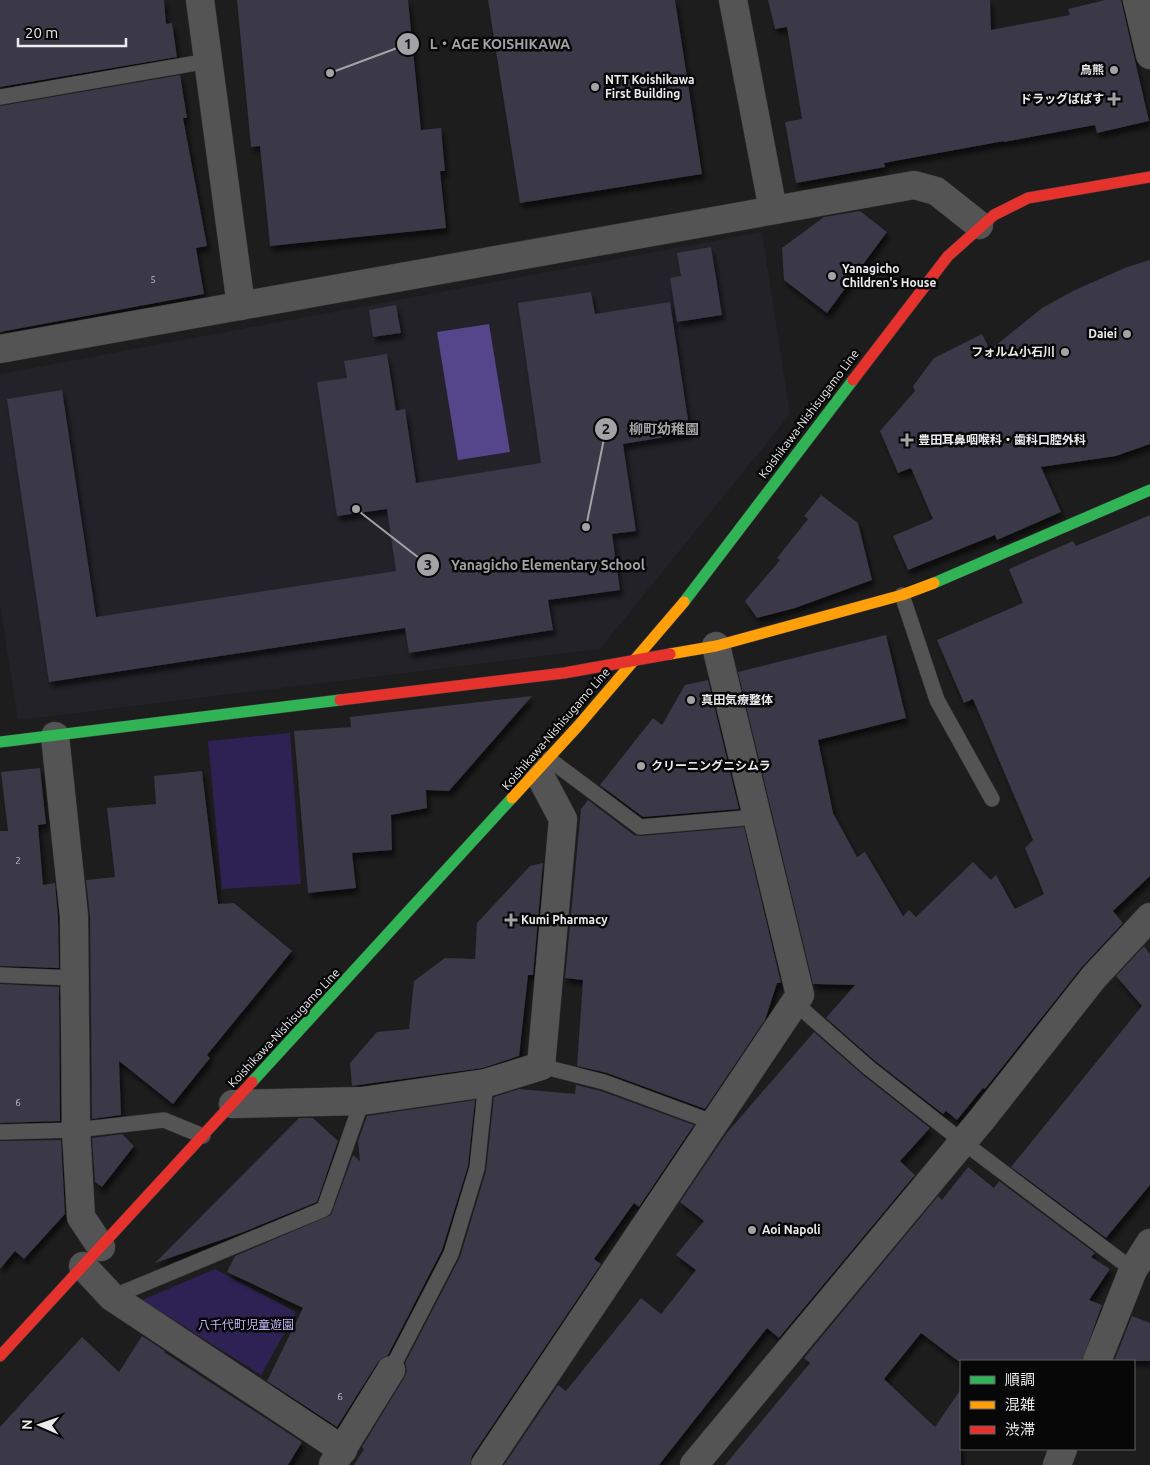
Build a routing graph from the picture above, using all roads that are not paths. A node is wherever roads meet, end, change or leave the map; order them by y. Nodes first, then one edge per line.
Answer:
1 (200, 0) edge
2 (732, 0) edge
3 (1137, 0) edge
4 (1150, 55) edge
5 (208, 61) junction
6 (0, 97) edge
7 (1150, 177) edge
8 (773, 210) junction
9 (979, 225) junction
10 (241, 306) junction
11 (0, 349) edge
12 (1150, 490) edge
13 (902, 595) junction
14 (716, 646) junction
15 (634, 661) junction
16 (56, 736) junction
17 (0, 741) edge
18 (544, 765) junction
19 (992, 799) dead end
20 (756, 817) junction
21 (1150, 917) edge
22 (0, 976) edge
23 (74, 978) junction
24 (795, 1003) junction
25 (541, 1066) junction
26 (486, 1083) junction
27 (362, 1101) junction
28 (233, 1104) junction
29 (715, 1123) junction
30 (76, 1130) junction
31 (0, 1132) edge
32 (203, 1136) junction
33 (963, 1142) junction
34 (1150, 1243) edge
35 (101, 1247) junction
36 (83, 1266) junction
37 (1133, 1270) junction
38 (112, 1297) junction
39 (0, 1356) edge
40 (1097, 1360) edge
41 (392, 1370) joint
42 (1063, 1450) edge
43 (338, 1458) edge
44 (485, 1465) edge
45 (694, 1465) edge
46 (1057, 1465) edge

1 - 5 street
2 - 8 street
3 - 4 street
5 - 6 lane
5 - 10 street
7 - 9 main road, Koishikawa-Nishisugamo Line
8 - 9 street
8 - 10 street
9 - 15 main road, Koishikawa-Nishisugamo Line
10 - 11 street
12 - 13 main road
13 - 14 main road
13 - 19 lane
14 - 15 main road
14 - 20 street
15 - 16 main road
15 - 18 main road, Koishikawa-Nishisugamo Line
16 - 17 main road
16 - 23 street
18 - 20 lane
18 - 25 street
18 - 28 main road, Koishikawa-Nishisugamo Line
20 - 24 street
21 - 33 street
22 - 23 lane
23 - 30 street
24 - 29 street
24 - 33 lane
25 - 26 street
25 - 29 lane
26 - 27 street
26 - 41 lane
27 - 28 street
27 - 38 lane
28 - 32 main road, Koishikawa-Nishisugamo Line
29 - 44 street
30 - 31 lane
30 - 32 lane
30 - 35 street
32 - 35 main road, Koishikawa-Nishisugamo Line
33 - 37 lane
33 - 45 street
34 - 37 street
35 - 36 main road, Koishikawa-Nishisugamo Line
36 - 38 street
36 - 39 main road, Koishikawa-Nishisugamo Line
37 - 40 street
38 - 43 street
41 - 43 street
42 - 46 street

